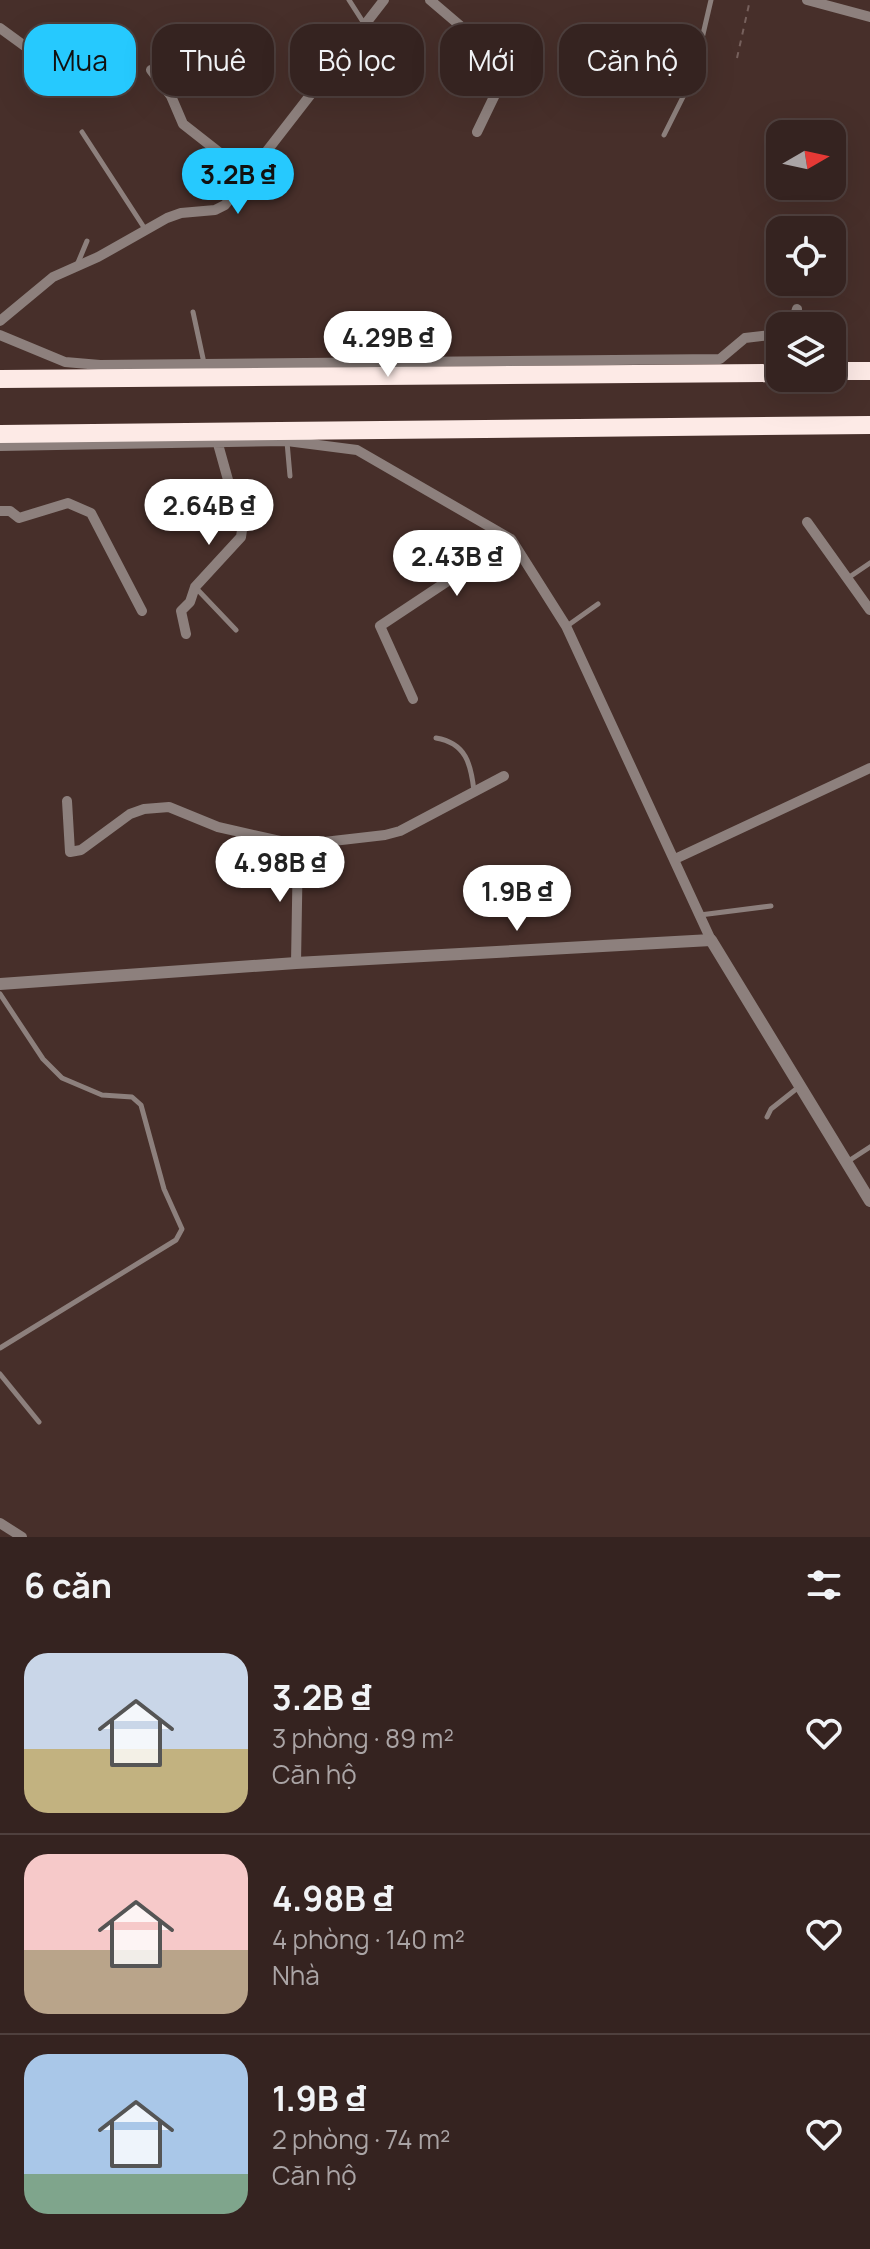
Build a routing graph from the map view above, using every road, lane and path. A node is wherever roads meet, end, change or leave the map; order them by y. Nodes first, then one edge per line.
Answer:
1 (349, 0) edge
2 (384, 0) edge
3 (430, 0) edge
4 (711, 0) edge
5 (750, 0) edge
6 (807, 0) edge
7 (821, 2) edge
8 (870, 17) edge
9 (364, 24) edge
10 (366, 24) edge
11 (458, 24) edge
12 (0, 28) edge
13 (24, 46) edge
14 (737, 58) dead end
15 (151, 70) dead end
16 (310, 96) edge
17 (494, 96) edge
18 (82, 132) dead end
19 (477, 132) dead end
20 (664, 135) dead end
21 (248, 175) junction
22 (146, 230) junction
23 (87, 241) dead end
24 (77, 265) junction
25 (797, 309) dead end
26 (193, 312) dead end
27 (796, 312) edge
28 (0, 321) edge
29 (0, 335) edge
30 (766, 336) edge
31 (204, 363) junction
32 (846, 371) edge
33 (870, 371) edge
34 (766, 373) edge
35 (0, 379) edge
36 (870, 425) edge
37 (0, 434) edge
38 (287, 441) junction
39 (218, 444) junction
40 (0, 446) edge
41 (290, 476) dead end
42 (0, 511) edge
43 (807, 522) dead end
44 (511, 539) junction
45 (870, 563) edge
46 (848, 578) junction
47 (195, 587) junction
48 (598, 604) dead end
49 (870, 610) edge
50 (142, 611) dead end
51 (566, 626) junction
52 (236, 630) dead end
53 (186, 634) dead end
54 (413, 699) dead end
55 (436, 738) dead end
56 (870, 768) edge
57 (504, 776) dead end
58 (474, 791) junction
59 (67, 801) dead end
60 (298, 845) junction
61 (675, 859) junction
62 (771, 906) dead end
63 (698, 915) junction
64 (711, 940) junction
65 (296, 963) junction
66 (0, 984) edge
67 (0, 994) edge
68 (801, 1085) junction
69 (767, 1117) dead end
70 (870, 1147) edge
71 (847, 1162) junction
72 (870, 1201) edge
73 (0, 1348) edge
74 (0, 1374) edge
75 (39, 1422) dead end
76 (0, 1523) edge
77 (22, 1537) edge

1 - 9 lane
2 - 10 street
3 - 11 street
4 - 20 lane
5 - 14 path
6 - 7 street
7 - 8 street
12 - 13 street
15 - 21 street
16 - 21 street
17 - 19 street
18 - 22 lane
21 - 22 street
22 - 24 street
23 - 24 lane
24 - 28 street
25 - 27 street
26 - 31 lane
29 - 31 street
30 - 31 street
32 - 33 highway
34 - 35 highway
36 - 37 highway
38 - 39 street
38 - 41 lane
38 - 44 street
39 - 40 street
39 - 47 street
42 - 50 street
43 - 46 street
44 - 51 street
44 - 54 street
45 - 46 lane
46 - 49 street
47 - 52 lane
47 - 53 street
48 - 51 lane
51 - 61 street
55 - 58 lane
56 - 61 street
57 - 58 street
58 - 60 street
59 - 60 street
60 - 65 street
61 - 63 street
62 - 63 lane
63 - 64 street
64 - 65 street
64 - 68 street
65 - 66 street
67 - 73 lane
68 - 69 lane
68 - 71 street
70 - 71 lane
71 - 72 street
74 - 75 lane
76 - 77 street

